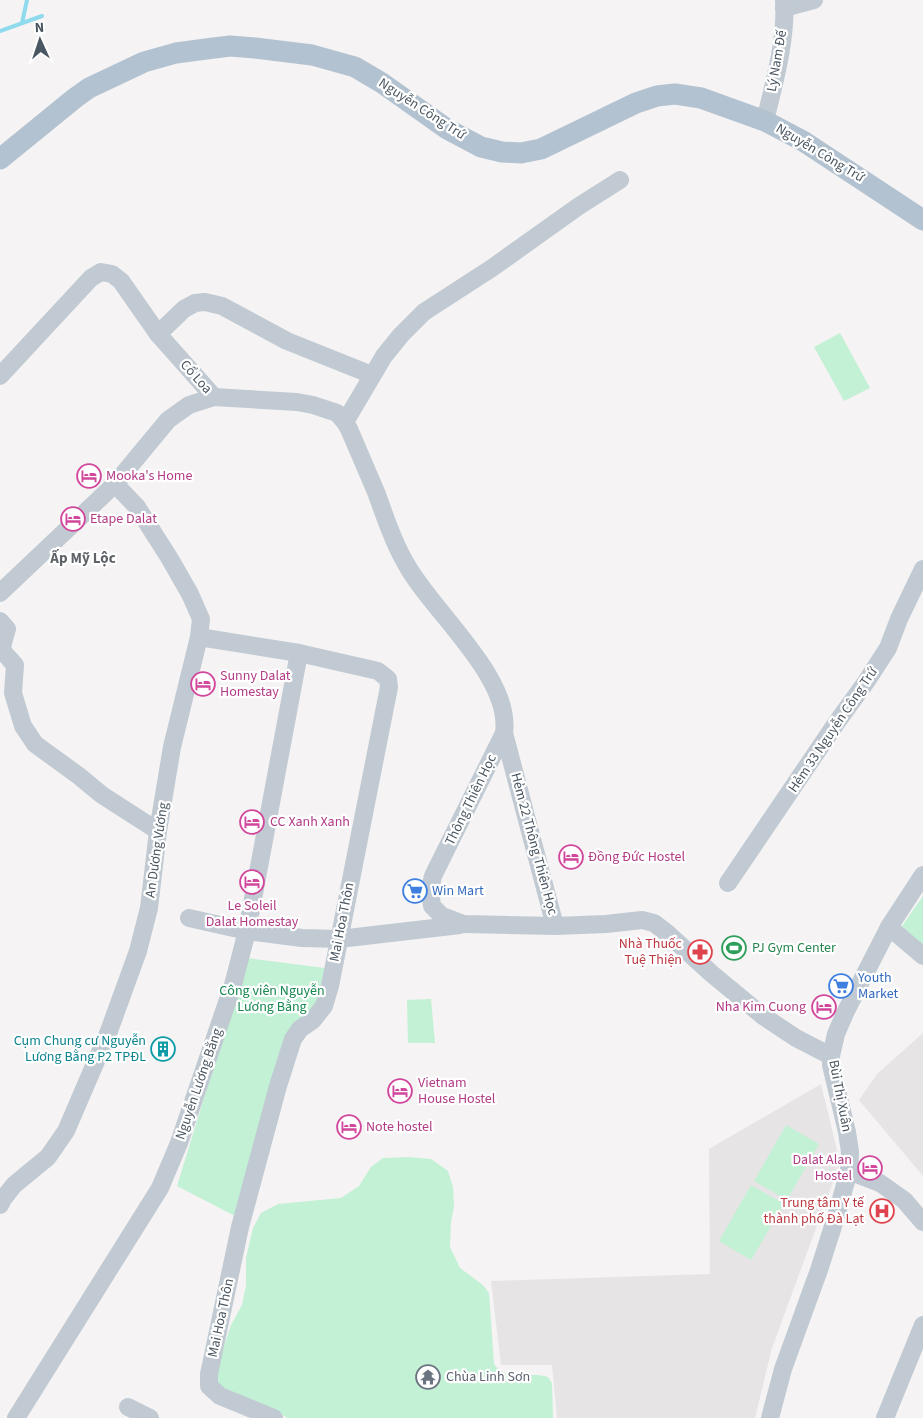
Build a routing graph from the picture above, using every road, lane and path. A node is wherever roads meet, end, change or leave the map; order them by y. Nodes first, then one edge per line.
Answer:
1 (814, 0) edge
2 (784, 4) edge
3 (765, 121) junction
4 (0, 159) edge
5 (620, 180) dead end
6 (923, 220) edge
7 (158, 334) junction
8 (372, 375) junction
9 (0, 376) edge
10 (214, 397) junction
11 (345, 422) junction
12 (115, 484) junction
13 (923, 569) edge
14 (0, 593) edge
15 (0, 621) edge
16 (200, 637) junction
17 (299, 653) junction
18 (504, 732) junction
19 (158, 831) junction
20 (923, 875) edge
21 (728, 883) dead end
22 (189, 918) dead end
23 (463, 924) junction
24 (555, 926) junction
25 (890, 927) junction
26 (247, 931) junction
27 (339, 939) junction
28 (923, 956) edge
29 (831, 1056) junction
30 (850, 1170) junction
31 (0, 1205) edge
32 (923, 1222) edge
33 (923, 1325) edge
34 (128, 1407) dead end
35 (16, 1418) edge
36 (150, 1418) edge
37 (274, 1418) edge
38 (770, 1418) edge
39 (885, 1418) edge

1 - 2 street
2 - 3 street, Lý Nam Đế
3 - 4 main road, Nguyễn Công Trứ
3 - 6 main road, Nguyễn Công Trứ
5 - 8 street
7 - 8 street
7 - 9 street, Cổ Loa
7 - 10 street, Cổ Loa
8 - 11 street
10 - 11 street
10 - 12 street, Cổ Loa
11 - 18 street
12 - 14 street, Cổ Loa
12 - 16 street, An Dương Vương
13 - 21 street, Hẻm 33 Nguyễn Công Trứ
15 - 19 street
16 - 17 street, Mai Hoa Thôn
16 - 19 street, An Dương Vương
17 - 26 street, Nguyễn Lương Bằng
17 - 27 street, Mai Hoa Thôn
18 - 23 street, Thông Thiên Học
18 - 24 street, Hẻm 22 Thông Thiên Học
19 - 31 street, An Dương Vương
20 - 25 street, Bùi Thị Xuân
22 - 26 street
23 - 24 street, Thông Thiên Học
23 - 27 street
24 - 29 street, Thông Thiên Học
25 - 28 street
25 - 29 street, Bùi Thị Xuân
26 - 27 street
26 - 35 street, Nguyễn Lương Bằng
27 - 37 street, Mai Hoa Thôn
29 - 30 street, Bùi Thị Xuân
30 - 32 street
30 - 38 street, Bùi Thị Xuân
33 - 39 street
34 - 36 street

